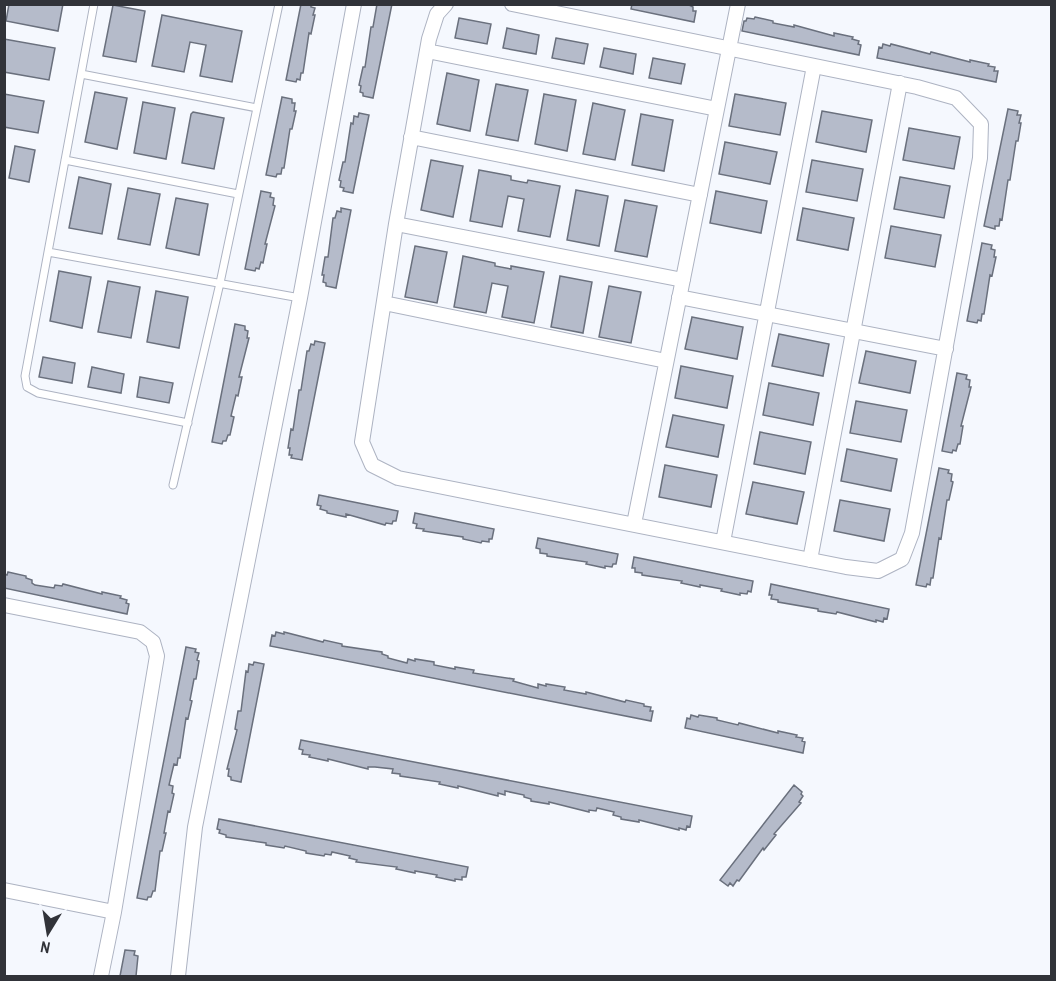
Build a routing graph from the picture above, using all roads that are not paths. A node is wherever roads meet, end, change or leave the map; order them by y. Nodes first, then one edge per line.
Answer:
1 (94, 4) edge
2 (279, 4) edge
3 (354, 4) edge
4 (446, 4) edge
5 (512, 4) edge
6 (738, 4) edge
7 (729, 48) junction
8 (427, 51) junction
9 (814, 66) junction
10 (81, 74) junction
11 (900, 83) junction
12 (256, 108) junction
13 (717, 109) junction
14 (411, 137) junction
15 (65, 160) junction
16 (238, 194) junction
17 (700, 195) junction
18 (396, 224) junction
19 (48, 252) junction
20 (683, 280) junction
21 (219, 283) junction
22 (679, 297) junction
23 (300, 298) junction
24 (384, 303) junction
25 (767, 314) junction
26 (853, 331) junction
27 (946, 349) junction
28 (666, 362) junction
29 (188, 423) junction
30 (173, 485) dead end
31 (634, 524) junction
32 (723, 542) junction
33 (810, 560) junction
34 (4, 605) edge
35 (4, 890) edge
36 (114, 912) junction
37 (101, 976) edge
38 (178, 976) edge

1 - 10 lane
2 - 12 lane
3 - 23 street
4 - 8 street
5 - 7 street
6 - 7 street
7 - 9 street
7 - 13 street
8 - 13 street
8 - 14 street
9 - 11 street
9 - 25 street
10 - 12 lane
10 - 15 lane
11 - 26 street
11 - 27 street
12 - 16 lane
13 - 17 street
14 - 17 street
14 - 18 street
15 - 16 lane
15 - 19 lane
16 - 21 lane
17 - 20 street
18 - 20 street
18 - 24 street
19 - 21 lane
19 - 29 lane
20 - 22 street
21 - 23 lane
21 - 29 lane
22 - 25 street
22 - 28 street
23 - 38 street
24 - 28 street
24 - 31 street
25 - 26 street
25 - 32 street
26 - 27 street
26 - 33 street
27 - 33 street
28 - 31 street
29 - 30 lane
31 - 32 street
32 - 33 street
34 - 36 street
35 - 36 street
36 - 37 street

